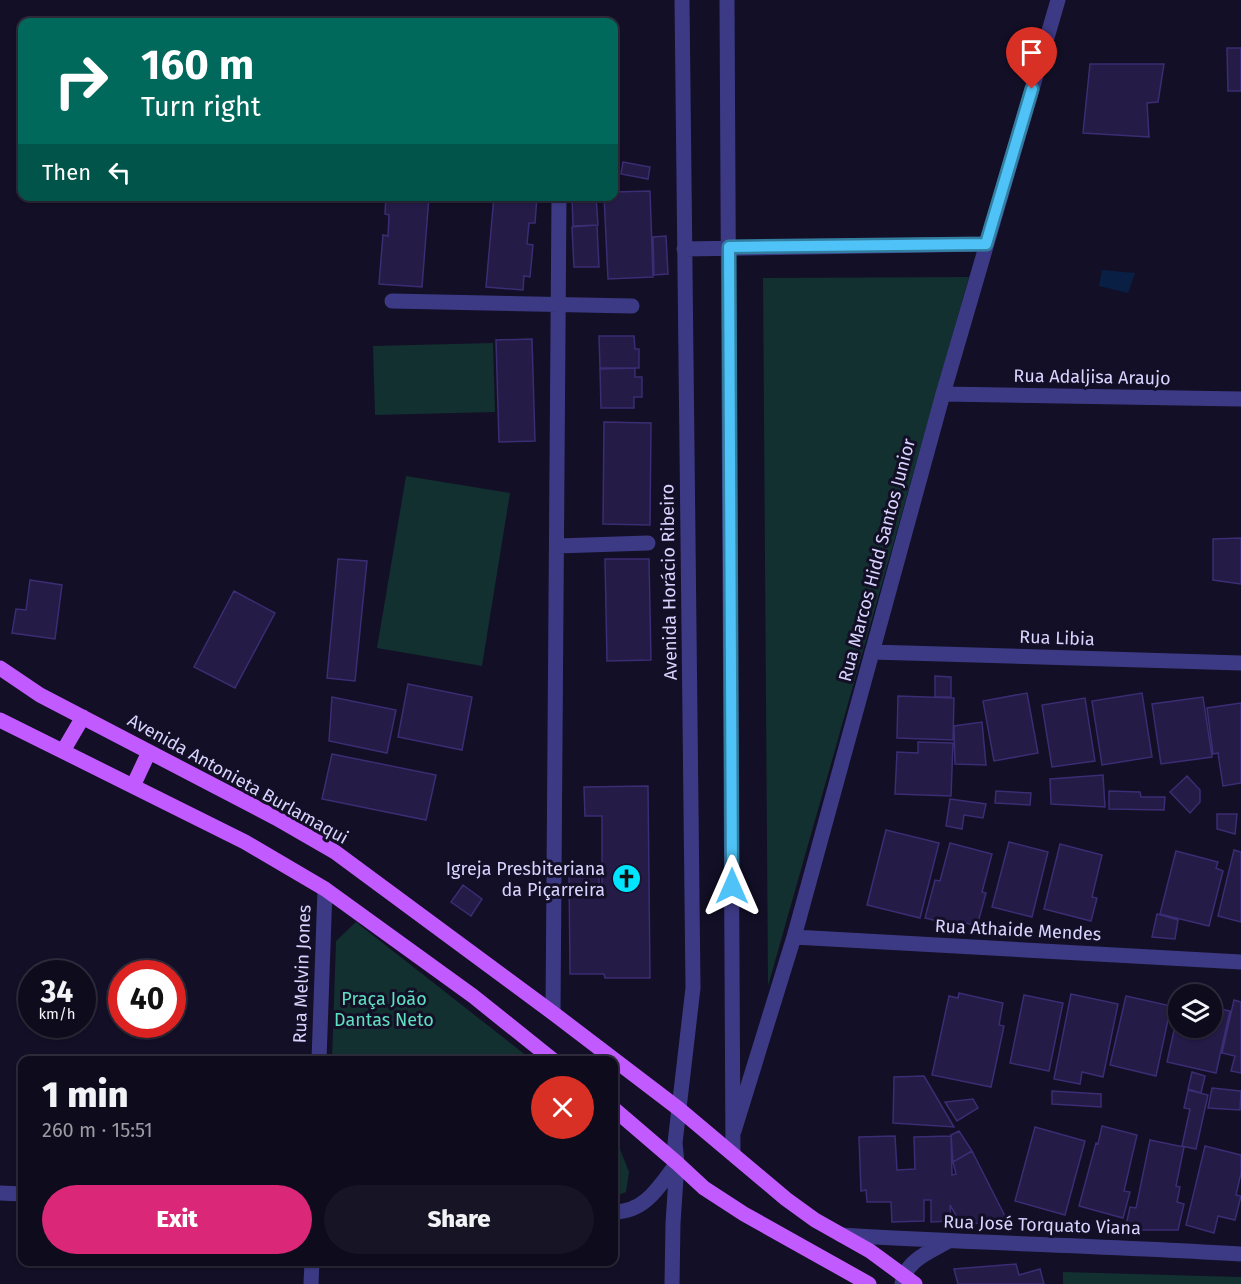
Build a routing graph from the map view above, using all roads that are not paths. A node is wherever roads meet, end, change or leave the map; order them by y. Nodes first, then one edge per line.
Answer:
1 (682, 0) edge
2 (727, 0) edge
3 (1058, 0) edge
4 (559, 201) edge
5 (986, 244) junction
6 (729, 247) junction
7 (684, 249) junction
8 (392, 301) dead end
9 (557, 305) junction
10 (632, 306) dead end
11 (943, 394) junction
12 (1241, 399) edge
13 (648, 543) dead end
14 (557, 546) junction
15 (872, 652) junction
16 (1241, 663) edge
17 (0, 668) edge
18 (82, 717) junction
19 (0, 720) edge
20 (63, 751) junction
21 (149, 752) junction
22 (133, 786) junction
23 (325, 889) junction
24 (794, 937) junction
25 (1241, 962) edge
26 (554, 1013) junction
27 (319, 1056) edge
28 (548, 1056) edge
29 (610, 1056) edge
30 (618, 1062) edge
31 (679, 1109) junction
32 (618, 1112) edge
33 (734, 1131) junction
34 (734, 1154) junction
35 (677, 1163) junction
36 (0, 1193) edge
37 (18, 1194) edge
38 (618, 1212) edge
39 (841, 1235) junction
40 (947, 1242) junction
41 (1241, 1254) edge
42 (312, 1266) edge
43 (907, 1281) edge
44 (311, 1284) edge
45 (672, 1284) edge
46 (868, 1284) edge

1 - 7 street, Avenida Horácio Ribeiro
2 - 6 street
3 - 5 street, Rua Marcos Hidd Santos Junior
4 - 9 street
5 - 6 street
5 - 11 street, Rua Marcos Hidd Santos Junior
6 - 7 street
6 - 33 street
7 - 31 street, Avenida Horácio Ribeiro
8 - 9 street
9 - 10 street
9 - 14 street
11 - 12 street, Rua Adaljisa Araujo
11 - 15 street, Rua Marcos Hidd Santos Junior
13 - 14 street
14 - 26 street
15 - 16 street, Rua Libia
15 - 24 street, Rua Marcos Hidd Santos Junior
17 - 18 main road, Avenida Antonieta Burlamaqui
18 - 20 main road
18 - 21 main road, Avenida Antonieta Burlamaqui
19 - 20 main road
20 - 22 main road
21 - 22 main road
21 - 26 main road, Avenida Antonieta Burlamaqui
22 - 23 main road
23 - 27 street, Rua Melvin Jones
23 - 28 main road
24 - 25 street, Rua Athaide Mendes
24 - 33 street, Rua Marcos Hidd Santos Junior
26 - 29 main road, Avenida Antonieta Burlamaqui
30 - 31 main road, Avenida Antonieta Burlamaqui
31 - 34 main road, Avenida Antonieta Burlamaqui
31 - 35 street, Avenida Horácio Ribeiro
32 - 35 main road
33 - 34 street
34 - 39 main road, Avenida Antonieta Burlamaqui
35 - 38 street
35 - 45 street, Avenida Horácio Ribeiro
35 - 46 main road
36 - 37 street
39 - 40 street, Rua José Torquato Viana
39 - 43 main road, Avenida Antonieta Burlamaqui
40 - 41 street, Rua José Torquato Viana
40 - 43 street
42 - 44 street

